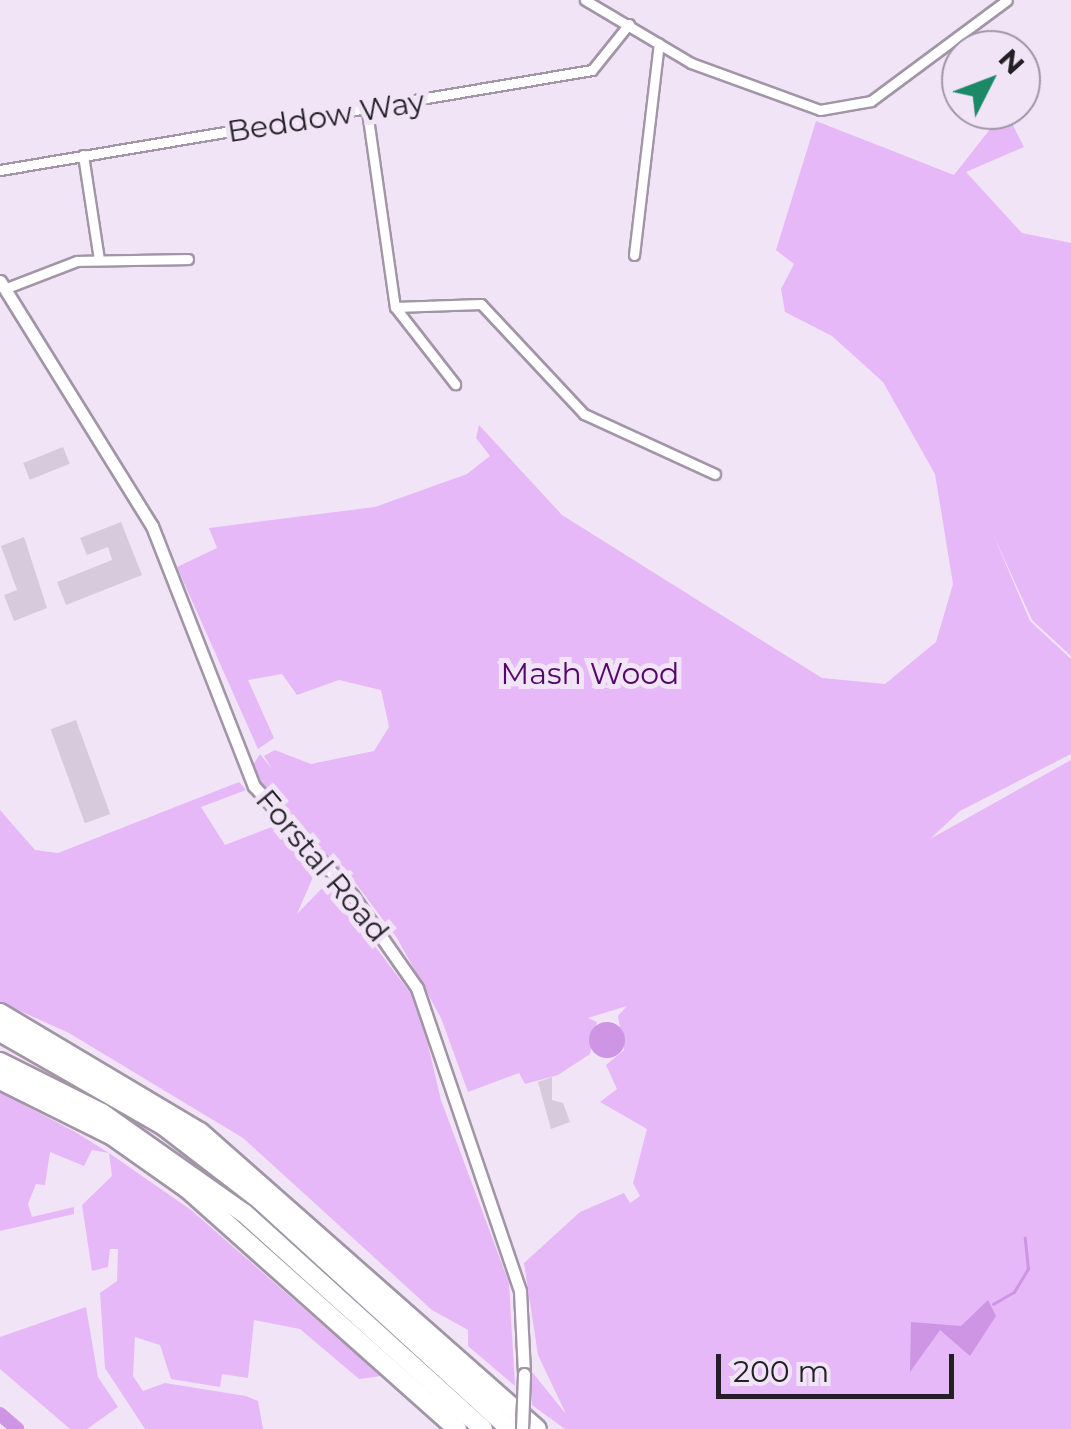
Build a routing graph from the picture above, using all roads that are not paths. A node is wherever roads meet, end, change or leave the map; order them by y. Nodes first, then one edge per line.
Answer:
1 (585, 0) edge
2 (1006, 0) edge
3 (629, 24) junction
4 (659, 43) junction
5 (367, 112) junction
6 (83, 155) junction
7 (0, 170) edge
8 (634, 256) dead end
9 (99, 259) junction
10 (188, 259) dead end
11 (2, 285) edge
12 (395, 306) junction
13 (455, 384) dead end
14 (715, 474) dead end
15 (0, 1014) edge
16 (0, 1032) edge
17 (0, 1062) edge
18 (0, 1080) edge
19 (458, 1429) edge
20 (483, 1429) edge
21 (510, 1429) edge
22 (522, 1429) edge
23 (538, 1429) edge

1 - 3 street
2 - 4 street
3 - 4 street
3 - 5 street, Beddow Way
4 - 8 street
5 - 6 street, Beddow Way
5 - 12 street
6 - 7 street, Beddow Way
6 - 9 street
9 - 10 street
9 - 11 street
11 - 22 street, Forstal Road, bridge
12 - 13 street
12 - 14 street
15 - 23 highway
16 - 21 highway
17 - 20 highway
18 - 19 highway

